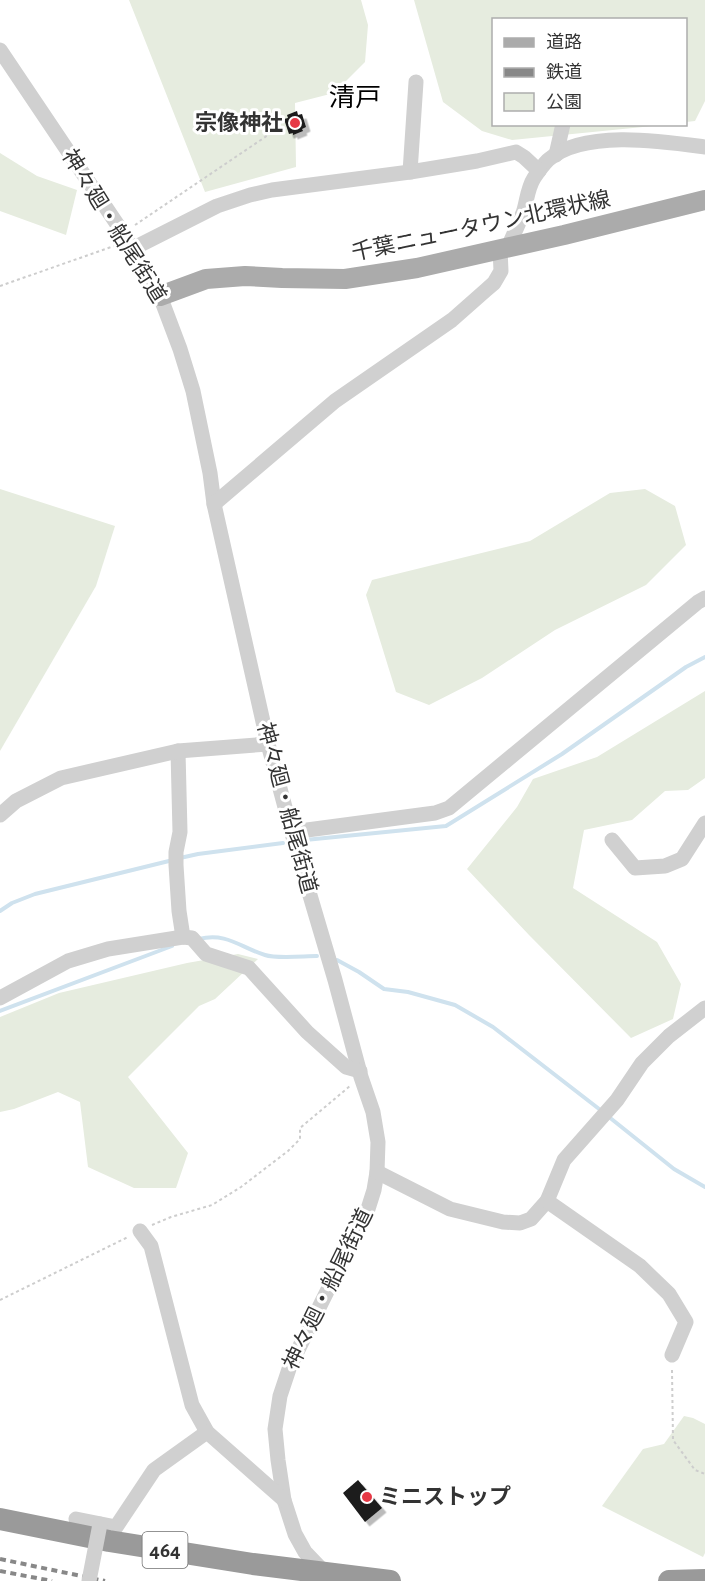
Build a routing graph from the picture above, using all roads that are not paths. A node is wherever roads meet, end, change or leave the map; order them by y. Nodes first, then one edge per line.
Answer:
1 (0, 50) edge
2 (416, 82) dead end
3 (563, 126) edge
4 (705, 147) edge
5 (556, 155) junction
6 (539, 171) junction
7 (411, 172) junction
8 (705, 200) edge
9 (127, 241) junction
10 (504, 248) junction
11 (160, 296) junction
12 (214, 504) junction
13 (705, 598) edge
14 (268, 744) junction
15 (178, 751) junction
16 (0, 814) edge
17 (705, 823) edge
18 (294, 837) junction
19 (612, 840) dead end
20 (192, 941) junction
21 (0, 998) edge
22 (705, 1008) edge
23 (361, 1074) junction
24 (377, 1172) junction
25 (547, 1201) junction
26 (140, 1231) road end
27 (672, 1355) road end
28 (207, 1432) junction
29 (284, 1500) junction
30 (76, 1519) dead end
31 (0, 1520) edge
32 (100, 1524) junction
33 (328, 1577) edge
34 (705, 1580) edge
35 (89, 1581) edge
36 (390, 1581) edge
37 (669, 1581) edge

1 - 9 street, 神々廻・船尾街道
2 - 7 street
3 - 5 street
4 - 5 street
5 - 6 street
6 - 7 street
6 - 10 street
7 - 9 street
8 - 10 main road, 千葉ニュータウン北環状線
9 - 11 street, 神々廻・船尾街道
10 - 11 main road, 千葉ニュータウン北環状線
10 - 12 street
11 - 12 street, 神々廻・船尾街道
12 - 14 street, 神々廻・船尾街道
13 - 18 street
14 - 15 street
14 - 18 street, 神々廻・船尾街道
15 - 16 street
15 - 20 street
17 - 19 street
18 - 23 street, 神々廻・船尾街道
20 - 21 street
20 - 23 street
22 - 25 street
23 - 24 street, 神々廻・船尾街道
24 - 25 street
24 - 29 street, 神々廻・船尾街道
25 - 27 street
26 - 28 street
28 - 29 street
28 - 32 street
29 - 33 street, 神々廻・船尾街道
30 - 32 street
31 - 33 highway, 464
32 - 35 street, bridge
33 - 36 highway, 464
34 - 37 highway

